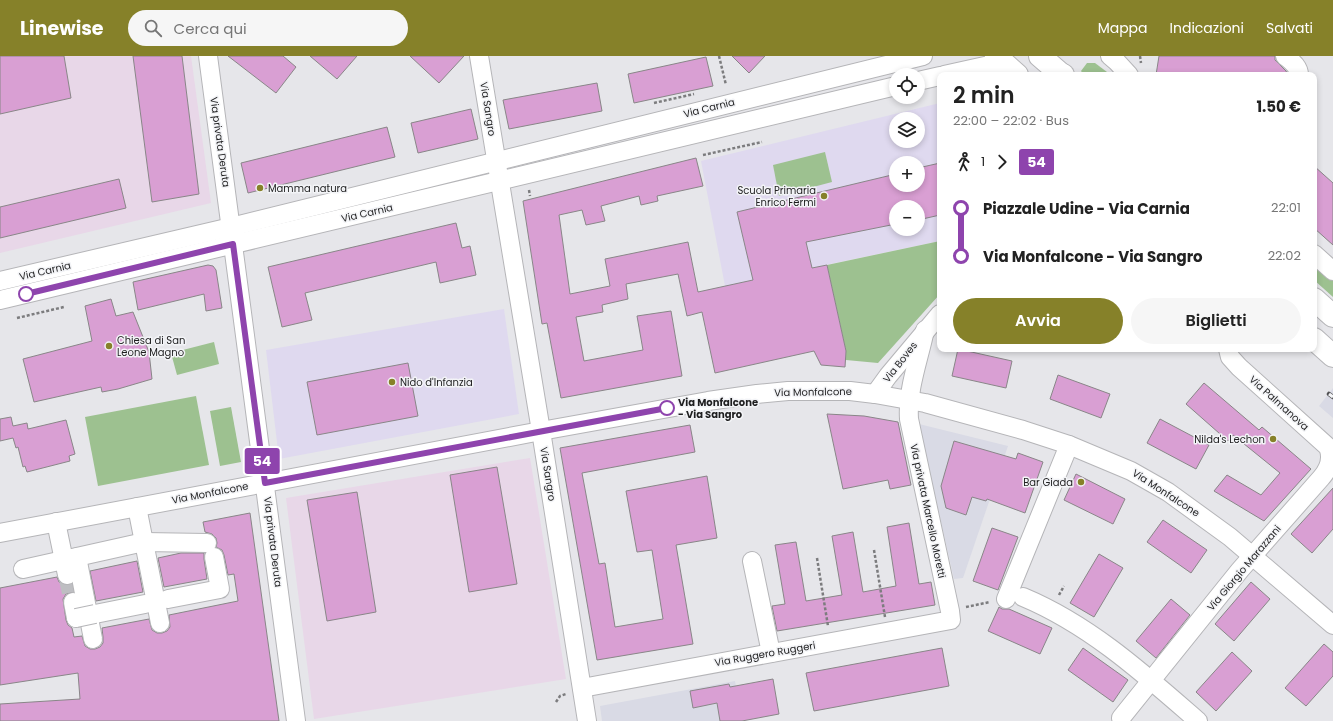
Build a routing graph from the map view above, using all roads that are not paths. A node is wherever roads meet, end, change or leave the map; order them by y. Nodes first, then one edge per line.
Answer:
1 (208, 56) edge
2 (479, 56) edge
3 (923, 56) edge
4 (1027, 56) edge
5 (1040, 56) edge
6 (1110, 56) edge
7 (1131, 56) edge
8 (1285, 56) edge
9 (888, 61) edge
10 (1005, 64) edge
11 (961, 72) edge
12 (1059, 72) edge
13 (1127, 72) edge
14 (1130, 72) edge
15 (1300, 72) edge
16 (937, 77) edge
17 (925, 79) edge
18 (889, 88) edge
19 (937, 88) edge
20 (925, 89) edge
21 (889, 91) edge
22 (871, 92) junction
23 (496, 162) junction
24 (500, 181) junction
25 (232, 236) junction
26 (1317, 257) edge
27 (1333, 271) edge
28 (0, 282) edge
29 (0, 300) edge
30 (1317, 302) edge
31 (1333, 316) edge
32 (937, 317) edge
33 (925, 330) junction
34 (1317, 342) edge
35 (1229, 352) edge
36 (1333, 356) edge
37 (876, 394) junction
38 (909, 399) junction
39 (542, 430) junction
40 (1068, 445) junction
41 (1332, 455) edge
42 (265, 483) junction
43 (137, 507) junction
44 (56, 522) junction
45 (0, 533) edge
46 (144, 542) junction
47 (1253, 556) junction
48 (752, 561) dead end
49 (69, 564) junction
50 (22, 568) dead end
51 (168, 599) dead end
52 (145, 604) dead end
53 (74, 610) dead end
54 (949, 621) joint
55 (160, 623) dead end
56 (1333, 625) edge
57 (93, 638) dead end
58 (771, 654) junction
59 (1152, 680) junction
60 (575, 691) junction
61 (1121, 718) dead end
62 (296, 721) edge
63 (587, 721) edge
64 (1198, 721) edge

1 - 25 street, Via privata Deruta
2 - 23 street, Via Sangro
3 - 9 street, Via Carnia
4 - 10 main road
5 - 12 main road
6 - 13 street
7 - 14 street
8 - 15 street
9 - 23 street, Via Carnia
10 - 11 street
16 - 17 street
18 - 22 street, Via Carnia
19 - 20 street
21 - 22 street
22 - 24 street, Via Carnia
23 - 24 street
23 - 25 street, Via Carnia
24 - 25 street, Via Carnia
24 - 39 street, Via Sangro
25 - 28 street, Via Carnia
25 - 29 street, Via Carnia
25 - 42 street, Via privata Deruta
26 - 27 street
30 - 31 main road
32 - 33 street, Via Boves
33 - 37 street, Via Boves
33 - 38 street, Via Boves
34 - 36 main road
35 - 41 street, Via Palmanova
37 - 38 street, Via Monfalcone
37 - 39 street, Via Monfalcone
38 - 40 street, Via Monfalcone
38 - 54 street, Via privata Marcello Moretti
39 - 42 street, Via Monfalcone
39 - 60 street, Via Sangro
40 - 47 street, Via Monfalcone
40 - 59 street
41 - 47 street, Via Giorgio Marazzani
42 - 43 street, Via Monfalcone
42 - 62 street, Via privata Deruta
43 - 44 street, Via Monfalcone
43 - 46 street
44 - 45 street, Via Monfalcone
44 - 49 street
46 - 49 street
46 - 51 street
46 - 55 street
47 - 56 street, Via Monfalcone
47 - 59 street, Via Giorgio Marazzani
48 - 58 street
49 - 50 street
49 - 57 street
52 - 53 street, bridge
54 - 58 street, Via Ruggero Ruggeri
58 - 60 street, Via Ruggero Ruggeri
59 - 61 street, Via Giorgio Marazzani
59 - 64 street
60 - 63 street, Via Sangro

